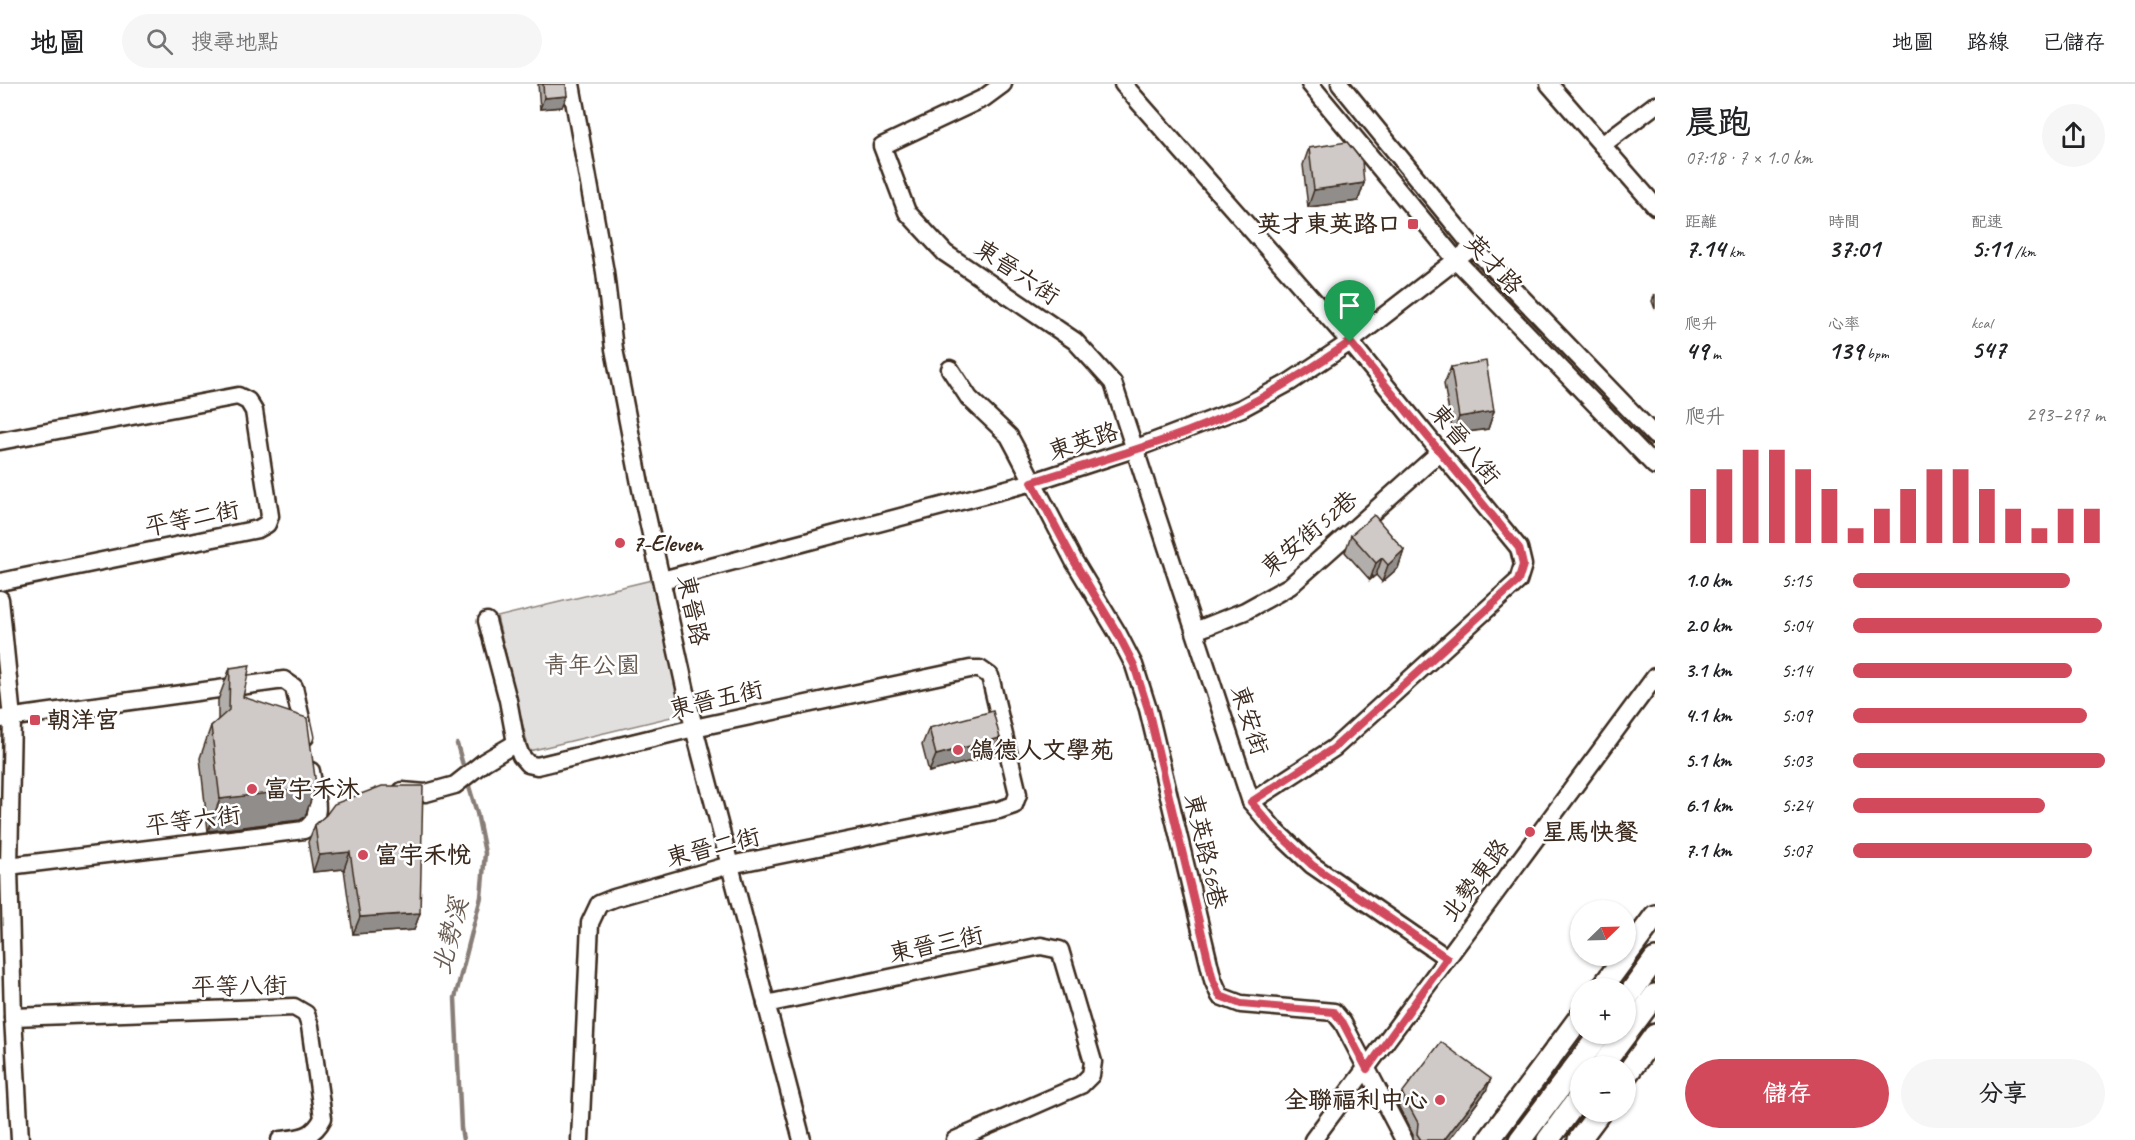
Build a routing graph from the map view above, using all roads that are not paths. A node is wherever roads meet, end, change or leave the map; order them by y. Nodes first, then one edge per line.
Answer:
1 (571, 84) edge
2 (1003, 84) edge
3 (1123, 84) edge
4 (1310, 84) edge
5 (1340, 84) edge
6 (1549, 84) edge
7 (1655, 105) edge
8 (1602, 145) junction
9 (1655, 206) edge
10 (1473, 247) junction
11 (1456, 261) junction
12 (1350, 342) junction
13 (950, 369) dead end
14 (1655, 435) edge
15 (0, 441) edge
16 (1134, 449) junction
17 (1440, 452) junction
18 (1655, 466) edge
19 (1032, 482) junction
20 (662, 580) junction
21 (0, 582) edge
22 (0, 599) edge
23 (487, 621) dead end
24 (1195, 631) junction
25 (1655, 677) edge
26 (6, 719) edge
27 (694, 728) junction
28 (516, 743) junction
29 (1007, 746) joint
30 (382, 792) edge
31 (1251, 802) junction
32 (730, 865) junction
33 (4, 867) edge
34 (1655, 916) edge
35 (1447, 958) junction
36 (1655, 959) edge
37 (1617, 968) junction
38 (1610, 978) edge
39 (1645, 995) edge
40 (766, 1004) junction
41 (13, 1017) junction
42 (1570, 1031) edge
43 (1655, 1035) edge
44 (1592, 1044) edge
45 (7, 1045) edge
46 (1608, 1056) edge
47 (1636, 1061) edge
48 (1367, 1069) junction
49 (1570, 1110) edge
50 (1592, 1122) edge
51 (20, 1140) edge
52 (280, 1140) edge
53 (580, 1140) edge
54 (801, 1140) edge
55 (955, 1140) edge
56 (1313, 1140) edge
57 (1404, 1140) edge
58 (1490, 1140) edge
59 (1520, 1140) edge
60 (1548, 1140) edge
61 (1579, 1140) edge

1 - 20 street, 東晉路
2 - 16 street, 東晉六街
3 - 12 street, 東晉八街
4 - 11 street, 英才路
5 - 10 street, 英才路
6 - 8 street
7 - 8 street
8 - 9 street
10 - 11 street, 東英路
10 - 14 street, 英才路
11 - 12 street, 東英路
11 - 18 street, 英才路
12 - 16 street, 東英路
12 - 17 street, 東晉八街
13 - 19 street
15 - 21 street, 平等二街
16 - 19 street, 東英路
16 - 24 street, 東安街
17 - 24 street, 東安街52巷
17 - 31 street, 東晉八街
19 - 20 street, 東英路
19 - 48 street, 東英路56巷
20 - 27 street, 東晉路
22 - 26 street
23 - 28 street, 東晉五街
24 - 31 street, 東安街
25 - 35 street, 北勢東路
26 - 33 street
26 - 33 street, 平等六街
27 - 28 street, 東晉五街
27 - 29 street, 東晉五街
27 - 32 street, 東晉路
28 - 30 street
29 - 32 street, 東晉二街
31 - 35 street, 東安街
32 - 40 street, 東晉路
32 - 53 street, 東晉二街
33 - 41 street
34 - 37 main road
35 - 48 street, 北勢東路
36 - 39 main road
37 - 38 main road
37 - 39 street
39 - 46 main road
40 - 54 street, 東晉路
40 - 55 street, 東晉三街
41 - 45 street
41 - 52 street, 平等八街
42 - 58 main road
43 - 47 main road
44 - 59 main road
45 - 51 street
48 - 56 street, 北勢東路
48 - 57 street, 東英路56巷
49 - 60 main road
50 - 61 main road

